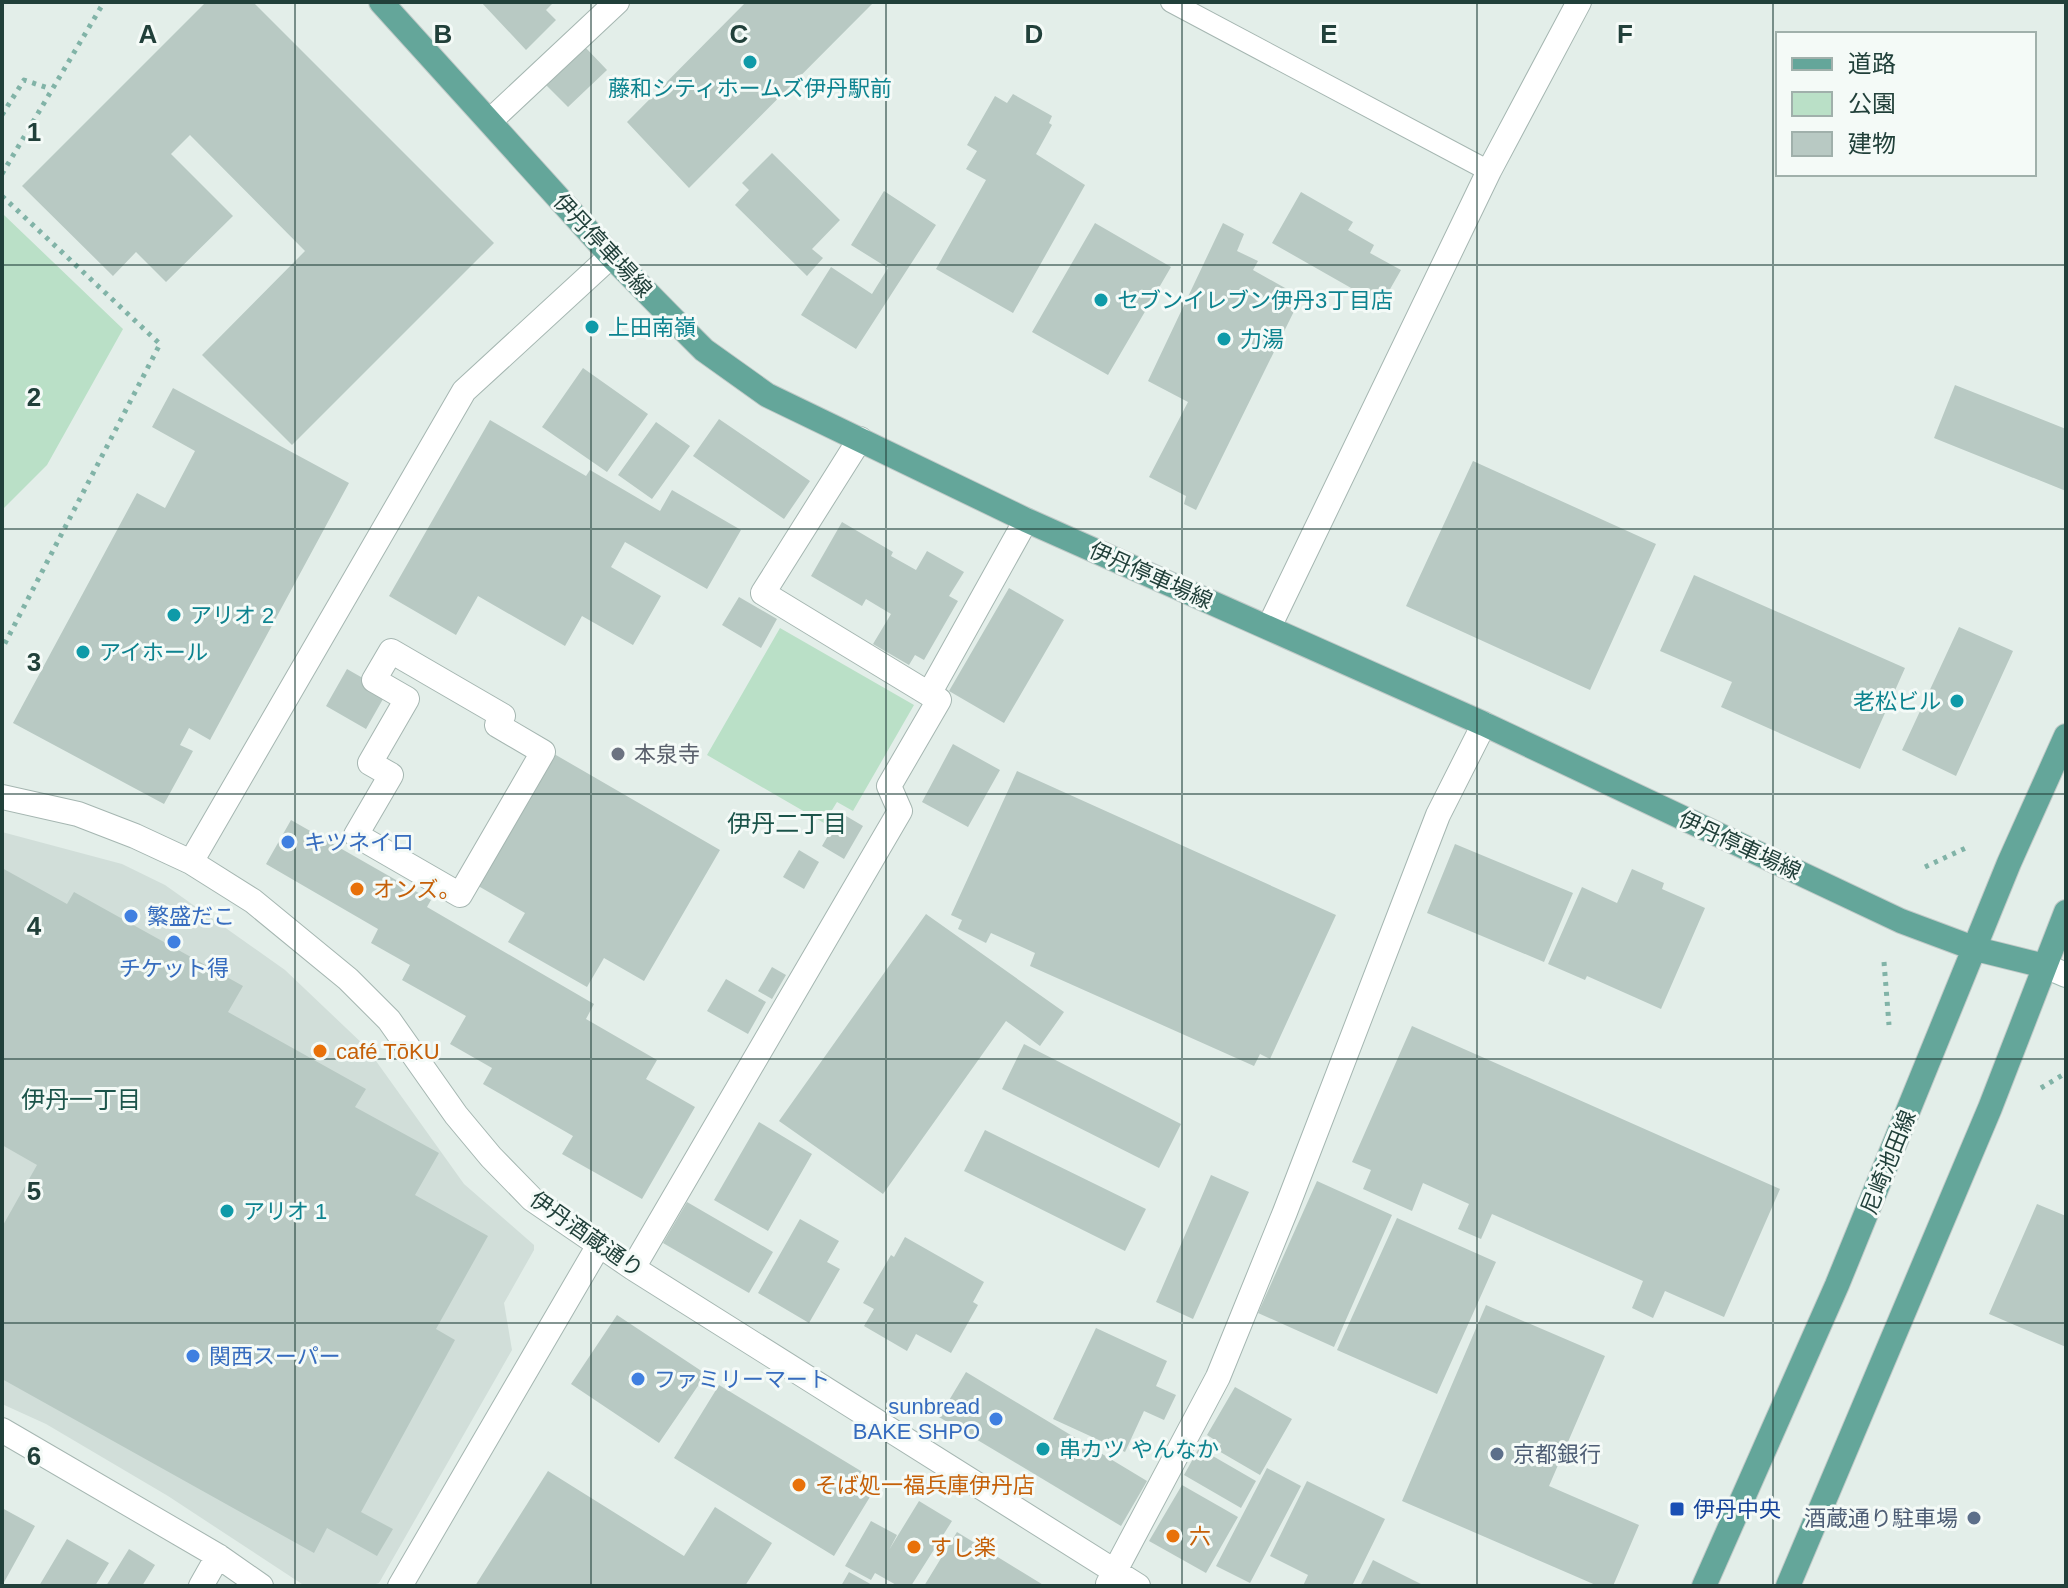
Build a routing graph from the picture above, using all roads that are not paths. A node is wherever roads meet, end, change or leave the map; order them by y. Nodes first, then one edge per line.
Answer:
1 (381, 2) edge
2 (617, 2) edge
3 (1171, 2) edge
4 (1579, 2) edge
5 (490, 121) junction
6 (1489, 171) junction
7 (611, 256) junction
8 (860, 439) junction
9 (1026, 520) junction
10 (1269, 627) junction
11 (929, 694) junction
12 (1484, 724) junction
13 (2066, 736) edge
14 (2, 797) edge
15 (191, 862) junction
16 (460, 895) joint
17 (2066, 912) edge
18 (1976, 949) junction
19 (2056, 971) edge
20 (599, 1245) junction
21 (633, 1268) junction
22 (2, 1430) edge
23 (218, 1556) junction
24 (1110, 1579) edge
25 (201, 1586) edge
26 (261, 1586) edge
27 (400, 1586) edge
28 (1138, 1586) edge
29 (1704, 1586) edge
30 (1788, 1586) edge

1 - 5 main road, 伊丹停車場線
2 - 5 street
3 - 6 lane
4 - 6 street
5 - 7 main road, 伊丹停車場線
6 - 10 street
7 - 8 main road, 伊丹停車場線
7 - 15 street
8 - 9 main road, 伊丹停車場線
8 - 11 street
9 - 10 main road, 伊丹停車場線
9 - 11 street
10 - 12 main road, 伊丹停車場線
11 - 21 street
12 - 18 main road, 伊丹停車場線
12 - 24 street
13 - 18 main road, 尼崎池田線
14 - 15 street, 伊丹酒蔵通り
15 - 20 street, 伊丹酒蔵通り
16 - 16 street
17 - 19 main road
18 - 19 main road, 伊丹停車場線
18 - 29 main road, 尼崎池田線
19 - 30 main road
20 - 21 street, 伊丹酒蔵通り
20 - 27 street
21 - 24 street, 伊丹酒蔵通り
22 - 23 street
23 - 25 street
23 - 26 street
24 - 28 street, 伊丹酒蔵通り

